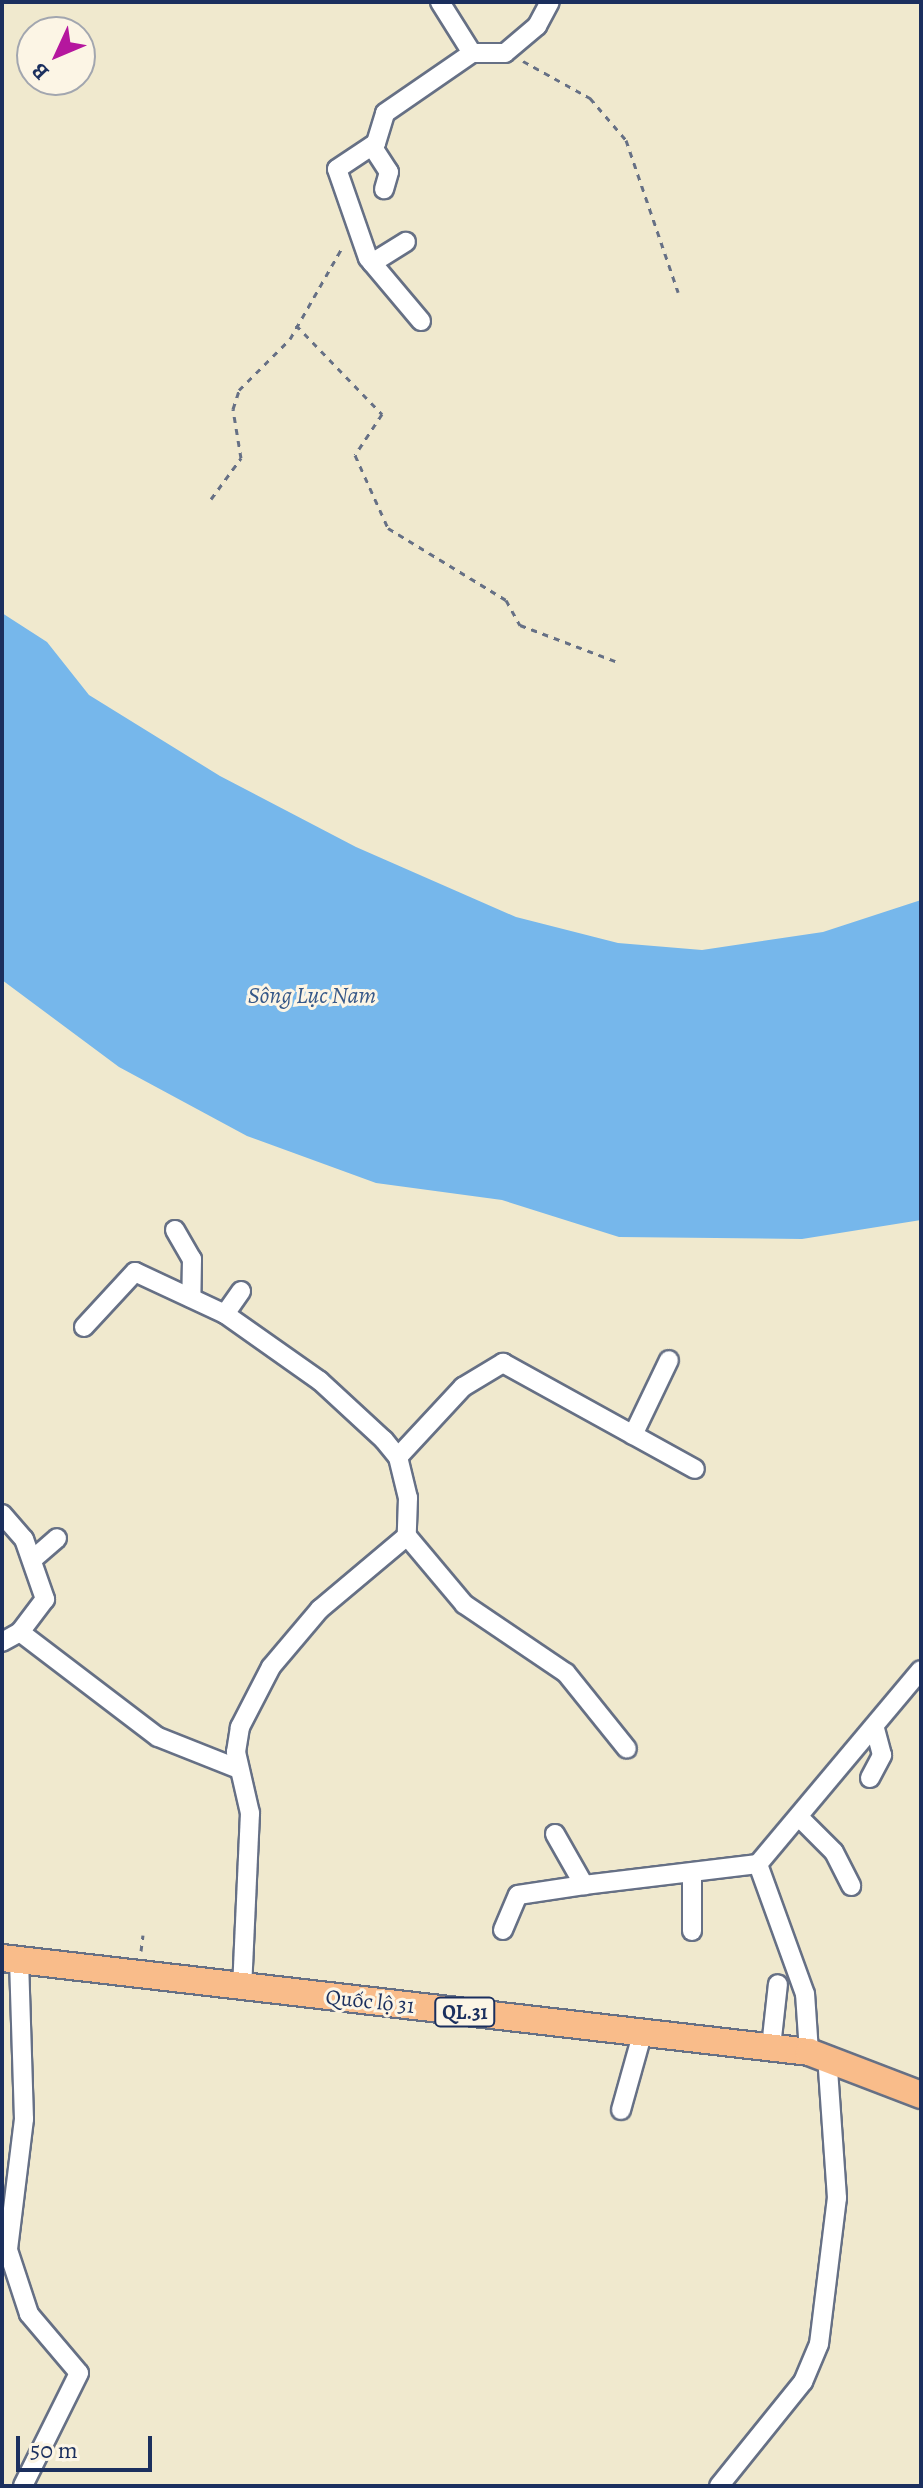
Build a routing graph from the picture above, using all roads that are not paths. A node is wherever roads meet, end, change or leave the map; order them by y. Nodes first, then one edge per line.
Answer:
1 (440, 2) edge
2 (550, 2) edge
3 (472, 53) junction
4 (372, 146) junction
5 (384, 189) dead end
6 (406, 242) dead end
7 (372, 263) junction
8 (421, 321) dead end
9 (175, 1230) dead end
10 (241, 1291) dead end
11 (191, 1298) junction
12 (225, 1314) junction
13 (84, 1327) dead end
14 (669, 1360) dead end
15 (633, 1435) junction
16 (398, 1457) junction
17 (695, 1469) dead end
18 (2, 1514) edge
19 (407, 1536) junction
20 (57, 1538) dead end
21 (32, 1560) junction
22 (20, 1632) junction
23 (2, 1642) edge
24 (921, 1670) edge
25 (875, 1728) junction
26 (627, 1749) dead end
27 (239, 1769) junction
28 (870, 1778) dead end
29 (799, 1817) junction
30 (555, 1834) dead end
31 (758, 1864) junction
32 (692, 1873) junction
33 (584, 1885) junction
34 (851, 1886) dead end
35 (503, 1930) dead end
36 (692, 1931) dead end
37 (10, 1959) edge
38 (778, 1984) dead end
39 (242, 1987) junction
40 (643, 2031) junction
41 (771, 2047) junction
42 (818, 2054) junction
43 (921, 2095) edge
44 (621, 2110) dead end
45 (23, 2486) edge
46 (719, 2486) edge

1 - 3 street
2 - 3 street
3 - 4 street
4 - 5 street
4 - 7 street
6 - 7 street
7 - 8 street
9 - 11 street
10 - 12 street
11 - 12 street
11 - 13 street
12 - 16 street
14 - 15 street
15 - 16 street
15 - 17 street
16 - 19 street
18 - 21 street
19 - 26 street
19 - 27 street
20 - 21 street
21 - 22 street
22 - 23 street
22 - 27 street
24 - 25 street
25 - 28 street
25 - 29 street
27 - 39 street
29 - 31 street
29 - 34 street
30 - 33 street
31 - 32 street
31 - 42 street
32 - 33 street
32 - 36 street
33 - 35 street
37 - 39 highway, Quốc lộ 31 / QL.31
37 - 45 street
38 - 41 street
39 - 40 highway, Quốc lộ 31 / QL.31
40 - 41 highway, Quốc lộ 31 / QL.31
40 - 44 street
41 - 42 highway, Quốc lộ 31 / QL.31
42 - 43 highway, Quốc lộ 31 / QL.31
42 - 46 street

